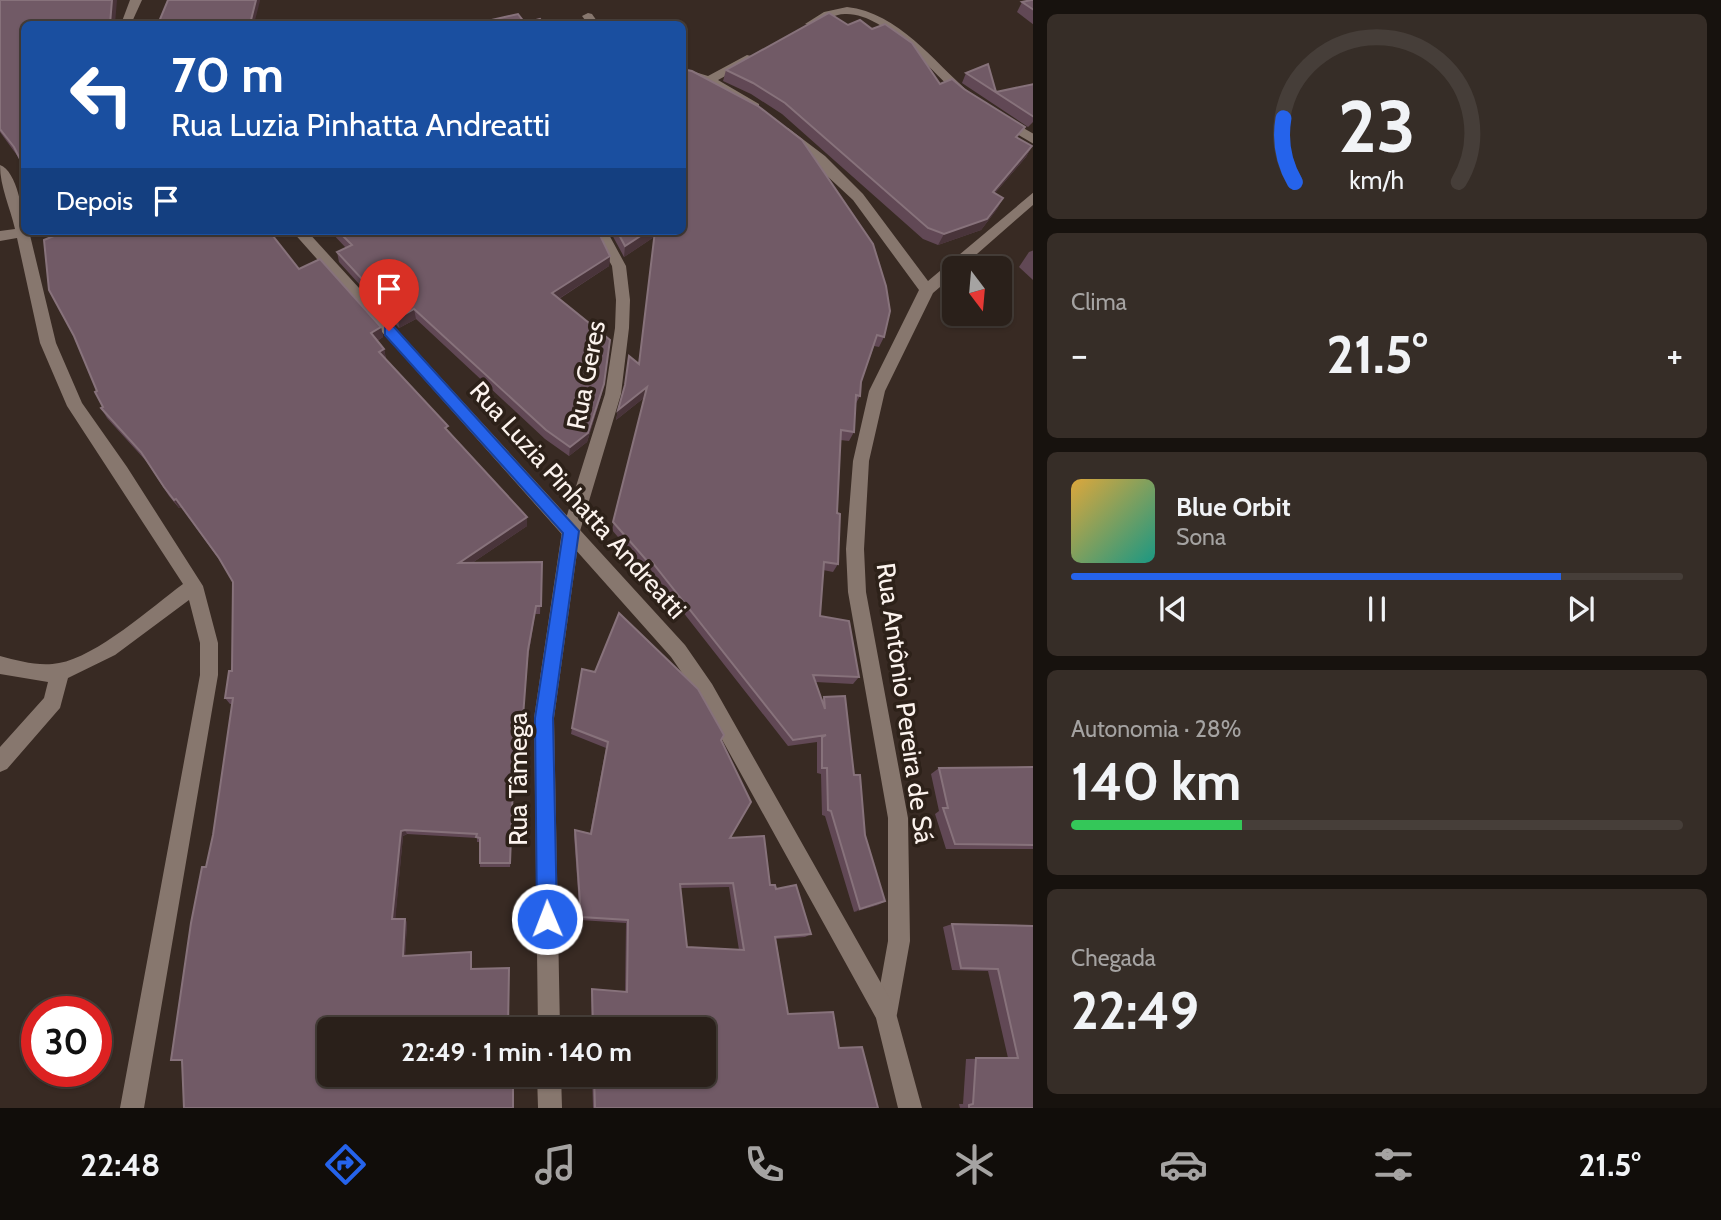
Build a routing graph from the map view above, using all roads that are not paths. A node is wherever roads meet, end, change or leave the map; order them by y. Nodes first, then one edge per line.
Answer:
1 (136, 0) edge
2 (128, 21) edge
3 (806, 27) edge
4 (757, 54) edge
5 (686, 73) edge
6 (709, 80) junction
7 (975, 103) edge
8 (995, 116) edge
9 (1033, 140) edge
10 (0, 169) edge
11 (1033, 196) edge
12 (21, 228) edge
13 (21, 233) edge
14 (22, 235) edge
15 (303, 235) edge
16 (602, 235) edge
17 (0, 236) edge
18 (927, 290) junction
19 (571, 531) junction
20 (194, 586) junction
21 (0, 665) edge
22 (60, 672) junction
23 (0, 762) edge
24 (886, 1014) junction
25 (548, 1017) edge
26 (549, 1087) edge
27 (132, 1108) edge
28 (550, 1108) edge
29 (910, 1108) edge

1 - 2 street
3 - 7 street
4 - 6 street
5 - 6 street
6 - 18 street
8 - 9 street
10 - 12 street
11 - 18 street, Rua Antônio Pereira de Sá
13 - 17 street
14 - 20 street
15 - 19 street, Rua Luzia Pinhatta Andreatti
16 - 19 street, Rua Geres
18 - 24 street, Rua Antônio Pereira de Sá
19 - 24 street, Rua Luzia Pinhatta Andreatti
19 - 25 street, Rua Tâmega
20 - 22 street
20 - 27 street
21 - 22 street
22 - 23 street
24 - 29 street, Rua Antônio Pereira de Sá
26 - 28 street

